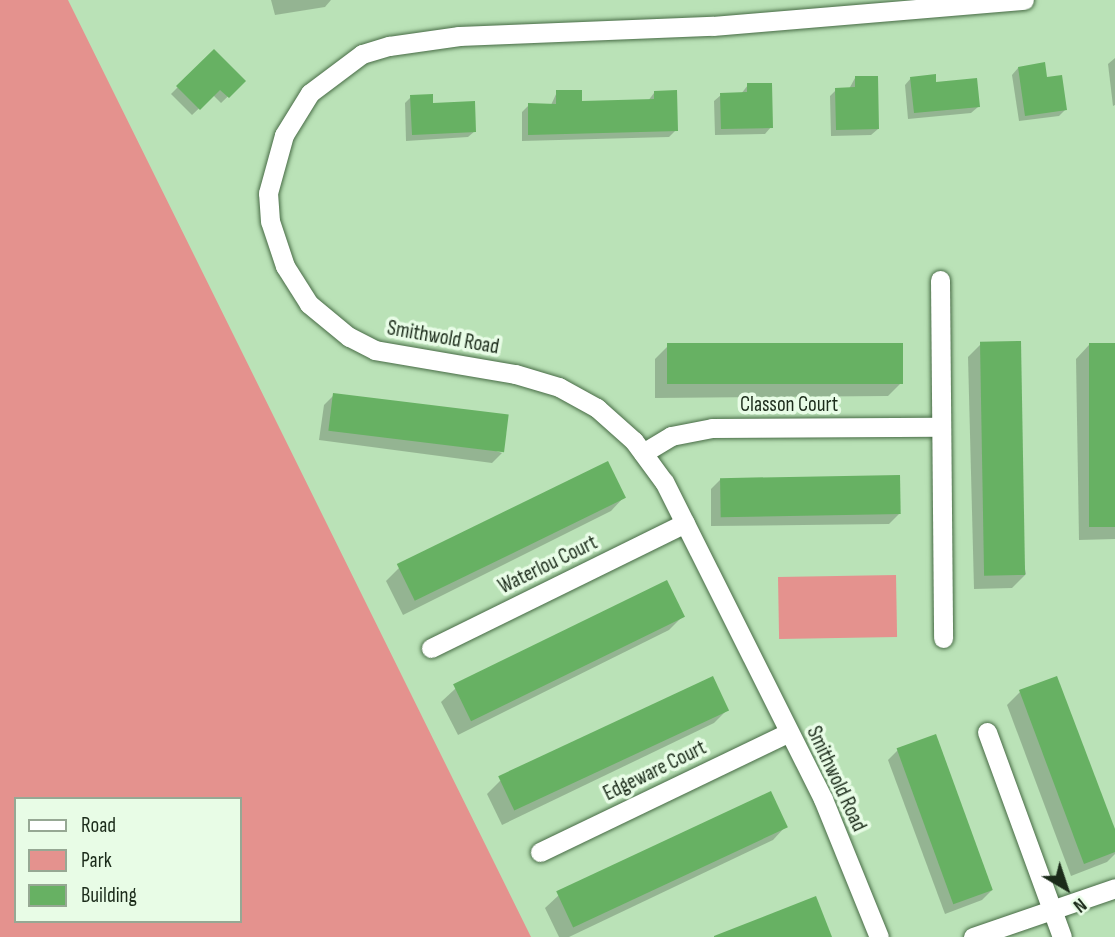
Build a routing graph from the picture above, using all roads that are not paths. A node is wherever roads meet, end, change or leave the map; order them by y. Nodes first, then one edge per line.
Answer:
1 (1024, 0) edge
2 (940, 280) dead end
3 (942, 427) junction
4 (643, 453) junction
5 (685, 523) junction
6 (943, 638) dead end
7 (431, 648) dead end
8 (789, 732) junction
9 (987, 732) dead end
10 (540, 852) dead end
11 (1115, 888) edge
12 (1052, 911) junction
13 (879, 937) edge
14 (973, 937) edge
15 (1062, 937) edge

1 - 4 street, Smithwold Road
2 - 3 street
3 - 4 street, Classon Court
3 - 6 street
4 - 5 street, Smithwold Road
5 - 7 street, Waterlou Court
5 - 8 street, Smithwold Road
8 - 10 street, Edgeware Court
8 - 13 street, Smithwold Road
9 - 12 street
11 - 12 street
12 - 14 street
12 - 15 street

